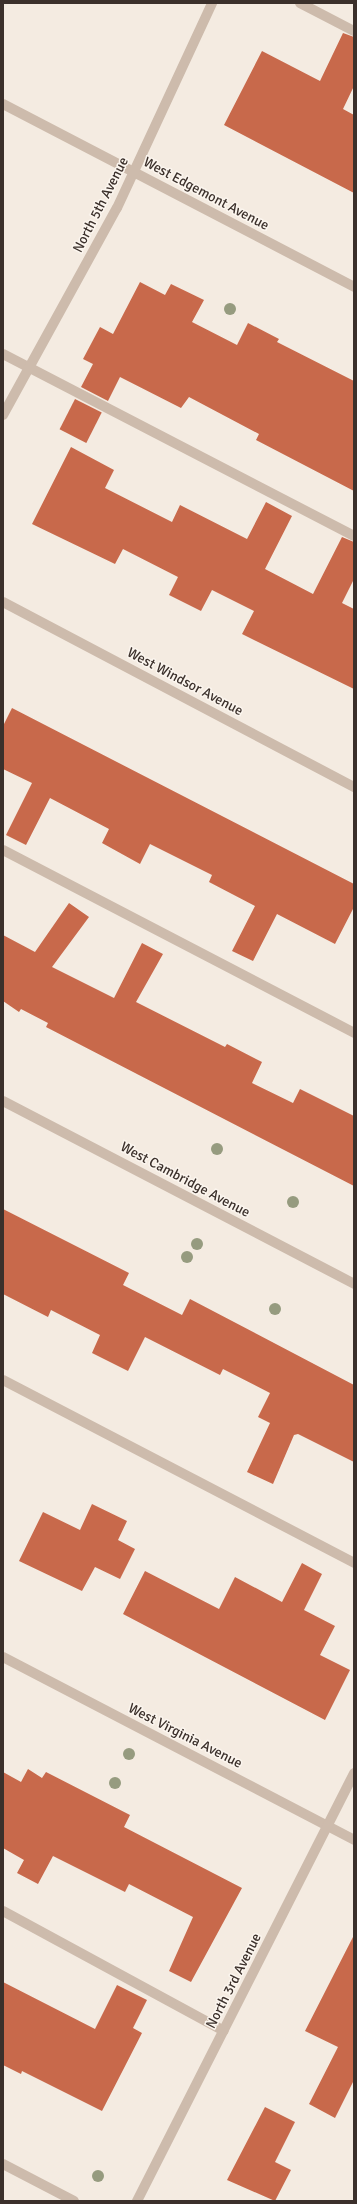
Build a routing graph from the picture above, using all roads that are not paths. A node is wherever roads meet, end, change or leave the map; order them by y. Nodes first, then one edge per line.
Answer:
1 (212, 3) edge
2 (300, 3) edge
3 (354, 31) edge
4 (3, 104) edge
5 (134, 172) junction
6 (354, 287) edge
7 (3, 354) edge
8 (29, 367) junction
9 (3, 414) edge
10 (354, 536) edge
11 (3, 602) edge
12 (354, 786) edge
13 (3, 850) edge
14 (354, 1033) edge
15 (3, 1101) edge
16 (354, 1284) edge
17 (3, 1380) edge
18 (354, 1563) edge
19 (3, 1657) edge
20 (354, 1773) edge
21 (328, 1826) junction
22 (354, 1840) edge
23 (3, 1911) edge
24 (224, 2030) junction
25 (3, 2164) edge
26 (74, 2201) edge
27 (137, 2201) edge

1 - 5 street, North 5th Avenue
2 - 3 street
4 - 5 street, West Edgemont Avenue
5 - 6 street, West Edgemont Avenue
5 - 8 street, North 5th Avenue
7 - 8 street
8 - 9 street, North 5th Avenue
8 - 10 street
11 - 12 street, West Windsor Avenue
13 - 14 street
15 - 16 street, West Cambridge Avenue
17 - 18 street
19 - 21 street, West Virginia Avenue
20 - 21 street, North 3rd Avenue
21 - 22 street, West Virginia Avenue
21 - 24 street, North 3rd Avenue
23 - 24 street
24 - 27 street, North 3rd Avenue
25 - 26 street

